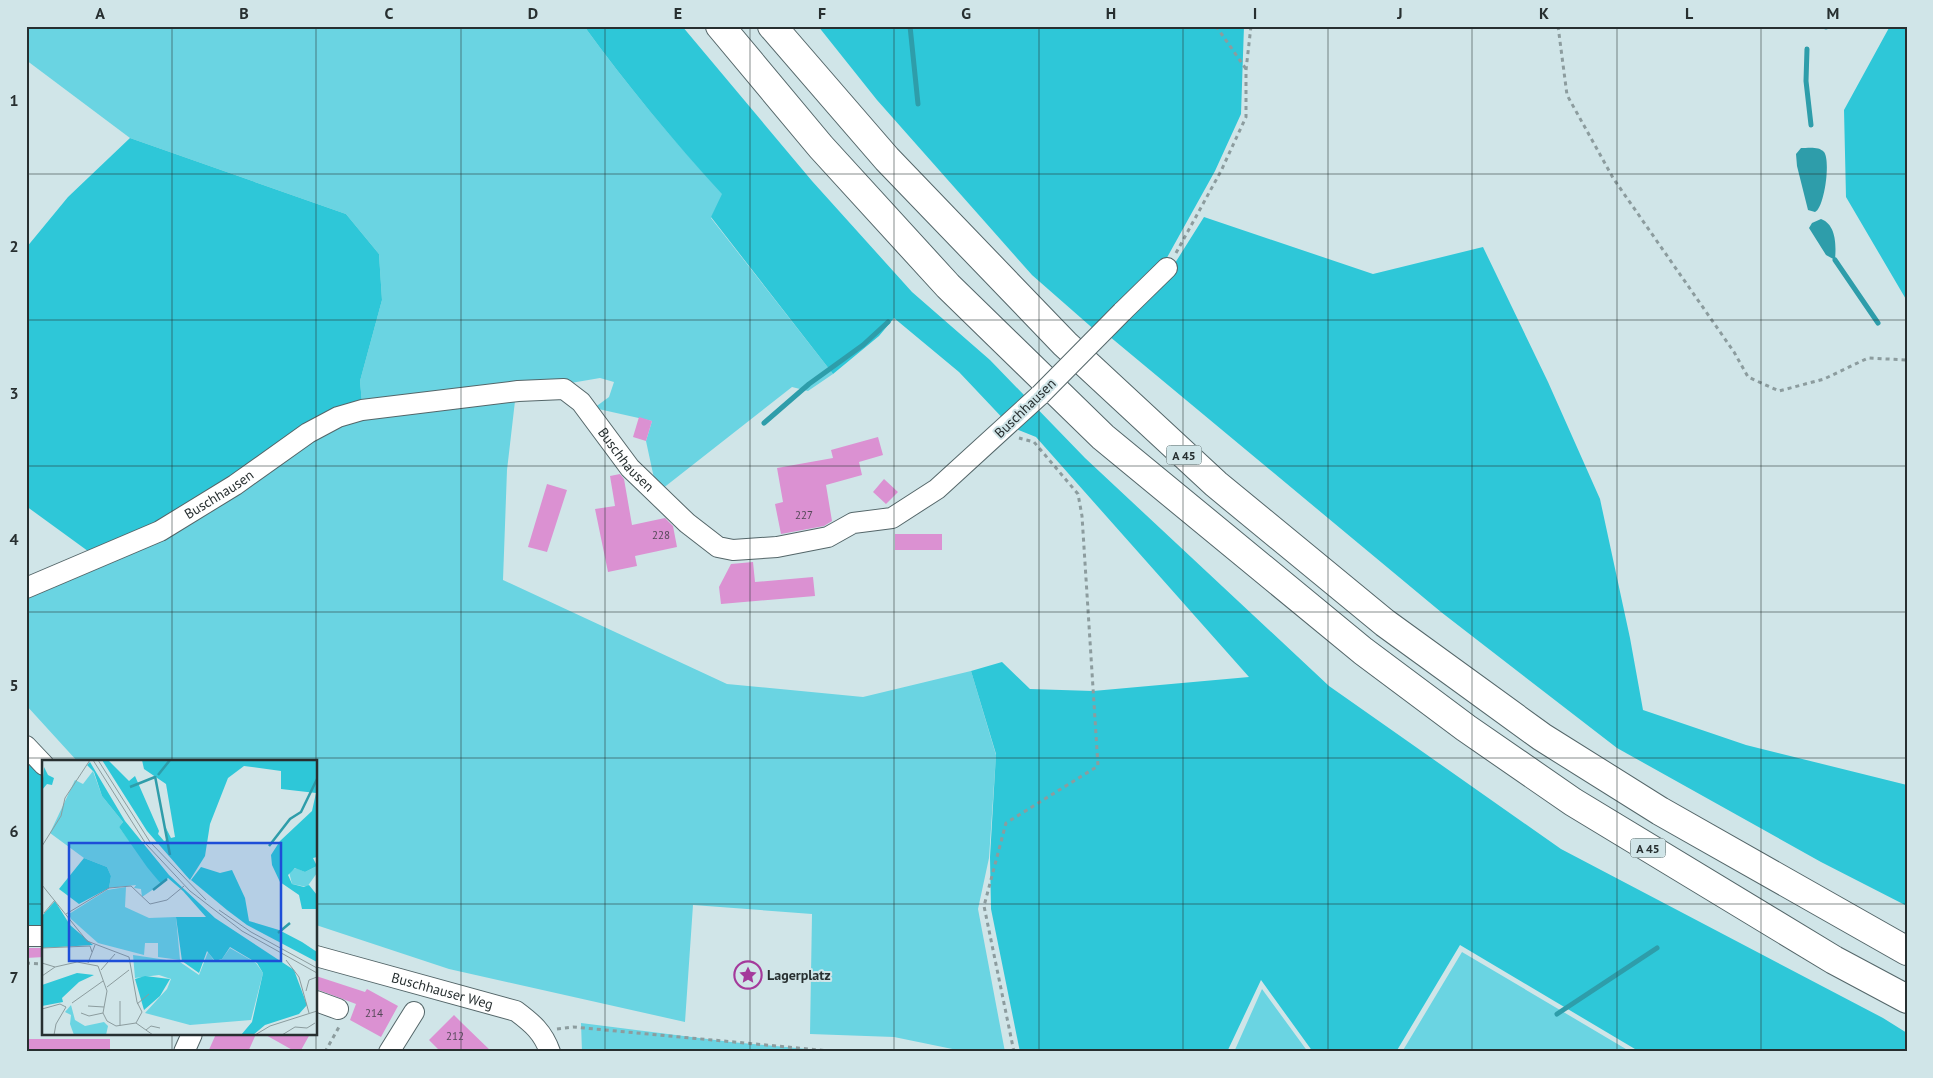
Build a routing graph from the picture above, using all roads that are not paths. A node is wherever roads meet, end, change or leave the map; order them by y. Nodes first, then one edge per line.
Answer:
1 (720, 26) edge
2 (772, 26) edge
3 (1167, 268) road end
4 (26, 588) edge
5 (26, 746) edge
6 (42, 763) edge
7 (26, 936) edge
8 (42, 936) edge
9 (1907, 952) edge
10 (318, 957) edge
11 (1834, 960) junction
12 (1907, 999) edge
13 (318, 1002) edge
14 (338, 1009) road end
15 (414, 1012) dead end
16 (1907, 1012) edge
17 (191, 1036) edge
18 (546, 1043) edge
19 (184, 1052) edge
20 (389, 1052) edge

1 - 11 highway, A 45
2 - 9 highway, A 45
3 - 4 street, Buschhausen, bridge
5 - 6 street
7 - 8 street
10 - 18 street, Buschhauser Weg
11 - 12 highway, A 45
11 - 16 highway, A 45
13 - 14 street
15 - 20 street, Buschhauser Weg
17 - 19 street

